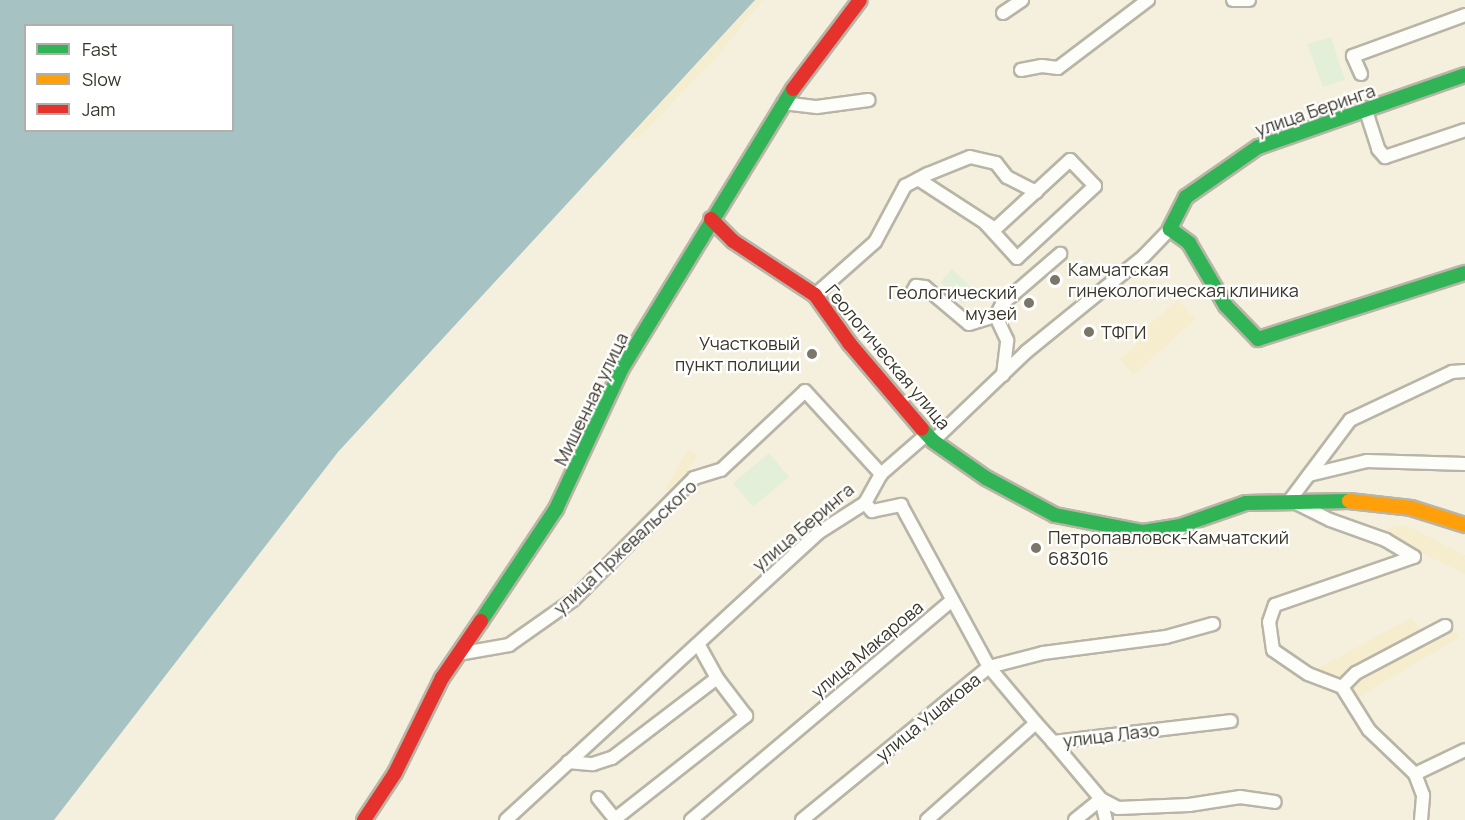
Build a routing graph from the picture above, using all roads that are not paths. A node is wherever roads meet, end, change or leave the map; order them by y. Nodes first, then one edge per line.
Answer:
1 (860, 0) edge
2 (1022, 0) edge
3 (1148, 0) edge
4 (1233, 0) edge
5 (1250, 0) edge
6 (1004, 14) dead end
7 (1465, 15) edge
8 (1021, 70) dead end
9 (1360, 74) dead end
10 (1465, 75) edge
11 (869, 100) dead end
12 (783, 103) junction
13 (1366, 111) junction
14 (1465, 130) edge
15 (918, 179) junction
16 (1036, 192) junction
17 (711, 219) junction
18 (985, 223) junction
19 (1170, 229) junction
20 (1060, 254) dead end
21 (1465, 273) edge
22 (913, 291) dead end
23 (815, 296) junction
24 (996, 316) junction
25 (1465, 371) edge
26 (1003, 376) junction
27 (930, 437) junction
28 (1465, 464) edge
29 (881, 474) junction
30 (1309, 475) junction
31 (1290, 500) junction
32 (865, 503) junction
33 (1465, 525) edge
34 (951, 601) junction
35 (1213, 624) dead end
36 (1445, 626) dead end
37 (699, 645) junction
38 (458, 654) junction
39 (989, 667) junction
40 (717, 678) junction
41 (1342, 687) junction
42 (1231, 721) dead end
43 (1036, 723) junction
44 (1053, 741) junction
45 (1465, 750) edge
46 (568, 762) junction
47 (1415, 774) junction
48 (598, 798) dead end
49 (1101, 799) junction
50 (1275, 802) dead end
51 (364, 820) edge
52 (506, 820) edge
53 (691, 820) edge
54 (802, 820) edge
55 (927, 820) edge
56 (1074, 820) edge
57 (1106, 820) edge
58 (1421, 820) edge

1 - 12 street, Мишенная улица
2 - 6 street
3 - 8 street
4 - 5 street
7 - 9 street
10 - 13 street, улица Беринга
11 - 12 street
12 - 17 street, Мишенная улица
13 - 14 street
13 - 19 street, улица Беринга
15 - 16 street
15 - 18 street
15 - 23 street
16 - 18 street
16 - 18 street
17 - 23 street, Геологическая улица
17 - 38 street, Мишенная улица
19 - 21 street
19 - 26 street, улица Беринга
20 - 24 street
22 - 24 street
23 - 27 street, Геологическая улица
24 - 26 street
25 - 30 street
26 - 27 street, улица Беринга
27 - 29 street, улица Беринга
27 - 31 street, Геологическая улица
28 - 30 street
29 - 32 street, улица Беринга
29 - 38 street, улица Пржевальского
30 - 31 street
31 - 33 street, Геологическая улица
31 - 41 street
32 - 34 street, улица Макарова
32 - 37 street, улица Беринга
34 - 39 street
34 - 53 street, улица Макарова
35 - 39 street, улица Ушакова
36 - 41 street
37 - 40 street
37 - 46 street, улица Беринга
38 - 51 street, Мишенная улица
39 - 43 street
39 - 54 street, улица Ушакова
40 - 46 street
40 - 48 street
41 - 47 street
42 - 44 street, улица Лазо
43 - 44 street, улица Лазо
43 - 55 street, улица Лазо
44 - 49 street
45 - 47 street
46 - 52 street, улица Беринга
47 - 58 street
49 - 50 street
49 - 56 street
49 - 57 street

